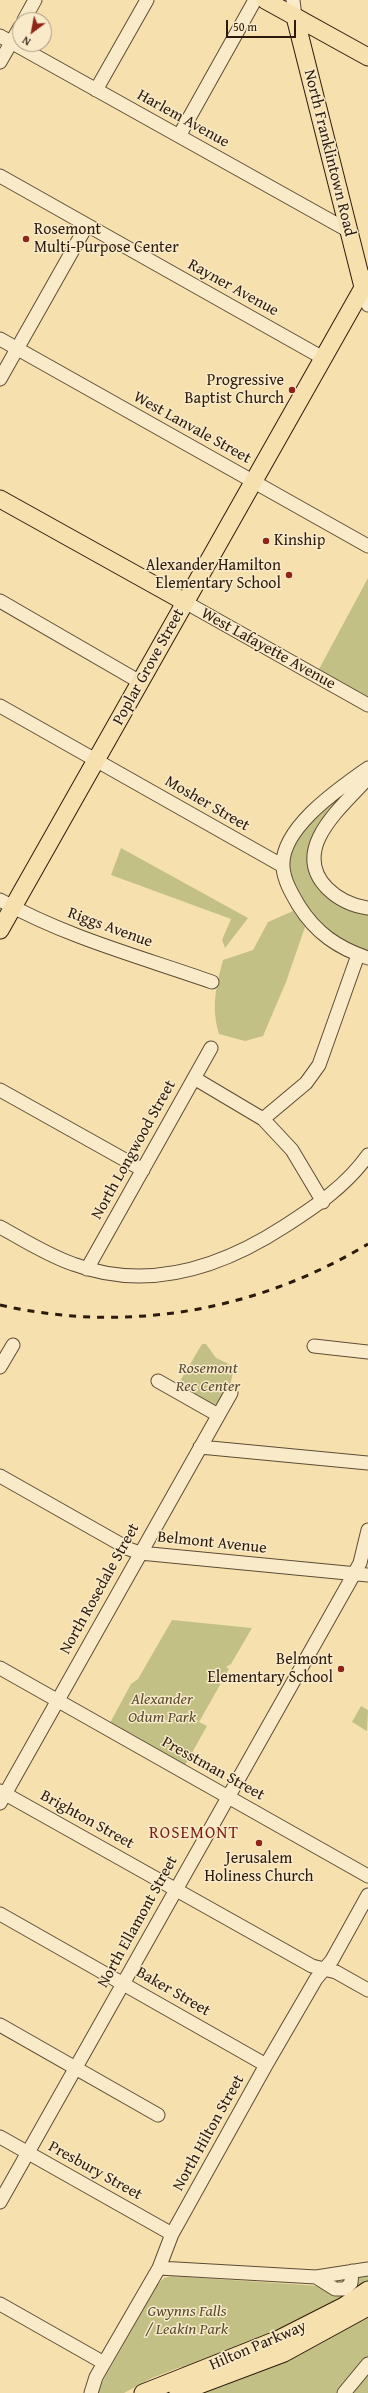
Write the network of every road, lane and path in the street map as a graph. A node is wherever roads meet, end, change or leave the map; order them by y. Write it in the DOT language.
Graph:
graph roads {
  1 [pos="35,0"];
  2 [pos="147,0"];
  3 [pos="255,0"];
  4 [pos="265,0"];
  5 [pos="294,8"];
  6 [pos="28,12"];
  7 [pos="6,40"];
  8 [pos="368,57"];
  9 [pos="0,62"];
  10 [pos="96,90"];
  11 [pos="178,136"];
  12 [pos="0,176"];
  13 [pos="87,225"];
  14 [pos="349,231"];
  15 [pos="366,283"];
  16 [pos="368,306"];
  17 [pos="0,339"];
  18 [pos="17,349"];
  19 [pos="323,358"];
  20 [pos="0,379"];
  21 [pos="253,482"];
  22 [pos="0,499"];
  23 [pos="368,546"];
  24 [pos="0,601"];
  25 [pos="185,602"];
  26 [pos="140,682"];
  27 [pos="368,705"];
  28 [pos="0,706"];
  29 [pos="96,760"];
  30 [pos="368,768"];
  31 [pos="368,778"];
  32 [pos="283,866"];
  33 [pos="7,903"];
  34 [pos="368,908"];
  35 [pos="0,930"];
  36 [pos="363,957"];
  37 [pos="212,982"];
  38 [pos="211,1048"];
  39 [pos="194,1078"];
  40 [pos="0,1090"];
  41 [pos="263,1119"];
  42 [pos="368,1155"];
  43 [pos="143,1170"];
  44 [pos="323,1202"];
  45 [pos="0,1227"];
  46 [pos="87,1269"];
  47 [pos="13,1345"];
  48 [pos="314,1346"];
  49 [pos="368,1352"];
  50 [pos="0,1367"];
  51 [pos="158,1381"];
  52 [pos="231,1393"];
  53 [pos="218,1415"];
  54 [pos="200,1447"];
  55 [pos="368,1462"];
  56 [pos="0,1476"];
  57 [pos="368,1530"];
  58 [pos="140,1553"];
  59 [pos="354,1574"];
  60 [pos="368,1575"];
  61 [pos="0,1668"];
  62 [pos="57,1700"];
  63 [pos="2,1796"];
  64 [pos="227,1796"];
  65 [pos="368,1876"];
  66 [pos="176,1890"];
  67 [pos="368,1895"];
  68 [pos="0,1914"];
  69 [pos="325,1969"];
  70 [pos="123,1983"];
  71 [pos="368,1990"];
  72 [pos="0,2025"];
  73 [pos="266,2065"];
  74 [pos="76,2068"];
  75 [pos="158,2114"];
  76 [pos="0,2138"];
  77 [pos="28,2153"];
  78 [pos="0,2202"];
  79 [pos="172,2234"];
  80 [pos="159,2268"];
  81 [pos="368,2269"];
  82 [pos="368,2290"];
  83 [pos="0,2304"];
  84 [pos="368,2307"];
  85 [pos="104,2363"];
  86 [pos="368,2364"];
  87 [pos="91,2393"];
  88 [pos="144,2393"];
  89 [pos="178,2393"];
  90 [pos="344,2393"];
  1 -- 6 [label="street"];
  2 -- 10 [label="street"];
  3 -- 11 [label="street"];
  4 -- 5 [label="main road"];
  5 -- 8 [label="main road"];
  5 -- 14 [label="main road, North Franklintown Road"];
  7 -- 9 [label="street"];
  7 -- 10 [label="street, Harlem Avenue"];
  10 -- 11 [label="street, Harlem Avenue"];
  11 -- 14 [label="street, Harlem Avenue"];
  12 -- 13 [label="street, Rayner Avenue"];
  13 -- 18 [label="street"];
  13 -- 19 [label="street, Rayner Avenue"];
  14 -- 15 [label="main road, North Franklintown Road"];
  15 -- 16 [label="street, North Franklintown Road"];
  15 -- 19 [label="main road, Poplar Grove Street"];
  17 -- 18 [label="street, West Lanvale Street"];
  18 -- 20 [label="street"];
  18 -- 21 [label="street, West Lanvale Street"];
  19 -- 21 [label="main road, Poplar Grove Street"];
  21 -- 23 [label="street, West Lanvale Street"];
  21 -- 25 [label="main road, Poplar Grove Street"];
  22 -- 25 [label="main road, West Lafayette Avenue"];
  24 -- 26 [label="street"];
  25 -- 26 [label="main road, Poplar Grove Street"];
  25 -- 27 [label="street, West Lafayette Avenue"];
  26 -- 29 [label="main road, Poplar Grove Street"];
  28 -- 29 [label="street, Mosher Street"];
  29 -- 32 [label="street, Mosher Street"];
  29 -- 33 [label="main road, Poplar Grove Street"];
  30 -- 32 [label="street"];
  31 -- 34 [label="street"];
  32 -- 36 [label="street"];
  33 -- 35 [label="main road, Poplar Grove Street"];
  33 -- 37 [label="street, Riggs Avenue"];
  36 -- 41 [label="street"];
  38 -- 39 [label="street, North Longwood Street"];
  39 -- 41 [label="street"];
  39 -- 43 [label="street, North Longwood Street"];
  40 -- 43 [label="street"];
  41 -- 44 [label="street"];
  42 -- 44 [label="street"];
  43 -- 46 [label="street, North Longwood Street"];
  44 -- 46 [label="street"];
  45 -- 46 [label="street"];
  47 -- 50 [label="street"];
  48 -- 49 [label="street"];
  51 -- 53 [label="street"];
  52 -- 53 [label="street, North Rosedale Street"];
  53 -- 54 [label="street, North Rosedale Street"];
  54 -- 55 [label="street"];
  54 -- 58 [label="street, North Rosedale Street"];
  56 -- 58 [label="street, Belmont Avenue"];
  57 -- 59 [label="street, North Ellamont Street"];
  58 -- 59 [label="street, Belmont Avenue"];
  58 -- 62 [label="street, North Rosedale Street"];
  59 -- 60 [label="street, Belmont Avenue"];
  59 -- 64 [label="street, North Ellamont Street"];
  61 -- 62 [label="street, Presstman Street"];
  62 -- 63 [label="street, North Rosedale Street"];
  62 -- 64 [label="street, Presstman Street"];
  63 -- 66 [label="street, Brighton Street"];
  64 -- 65 [label="street, Presstman Street"];
  64 -- 66 [label="street, North Ellamont Street"];
  66 -- 69 [label="street, Brighton Street"];
  66 -- 70 [label="street, North Ellamont Street"];
  67 -- 69 [label="street, North Hilton Street"];
  68 -- 70 [label="street, Baker Street"];
  69 -- 71 [label="street, Brighton Street"];
  69 -- 73 [label="street, North Hilton Street"];
  70 -- 73 [label="street, Baker Street"];
  70 -- 74 [label="street, North Ellamont Street"];
  72 -- 74 [label="street"];
  73 -- 79 [label="street, North Hilton Street"];
  74 -- 75 [label="street"];
  74 -- 77 [label="street, North Ellamont Street"];
  76 -- 77 [label="street, Presbury Street"];
  77 -- 78 [label="street, North Ellamont Street"];
  77 -- 79 [label="street, Presbury Street"];
  79 -- 80 [label="street, North Hilton Street"];
  80 -- 81 [label="street"];
  80 -- 85 [label="street, North Hilton Street"];
  82 -- 88 [label="main road, Hilton Parkway"];
  83 -- 85 [label="street"];
  84 -- 89 [label="main road, Hilton Parkway"];
  85 -- 87 [label="street, North Hilton Street"];
  86 -- 90 [label="street"];
}
